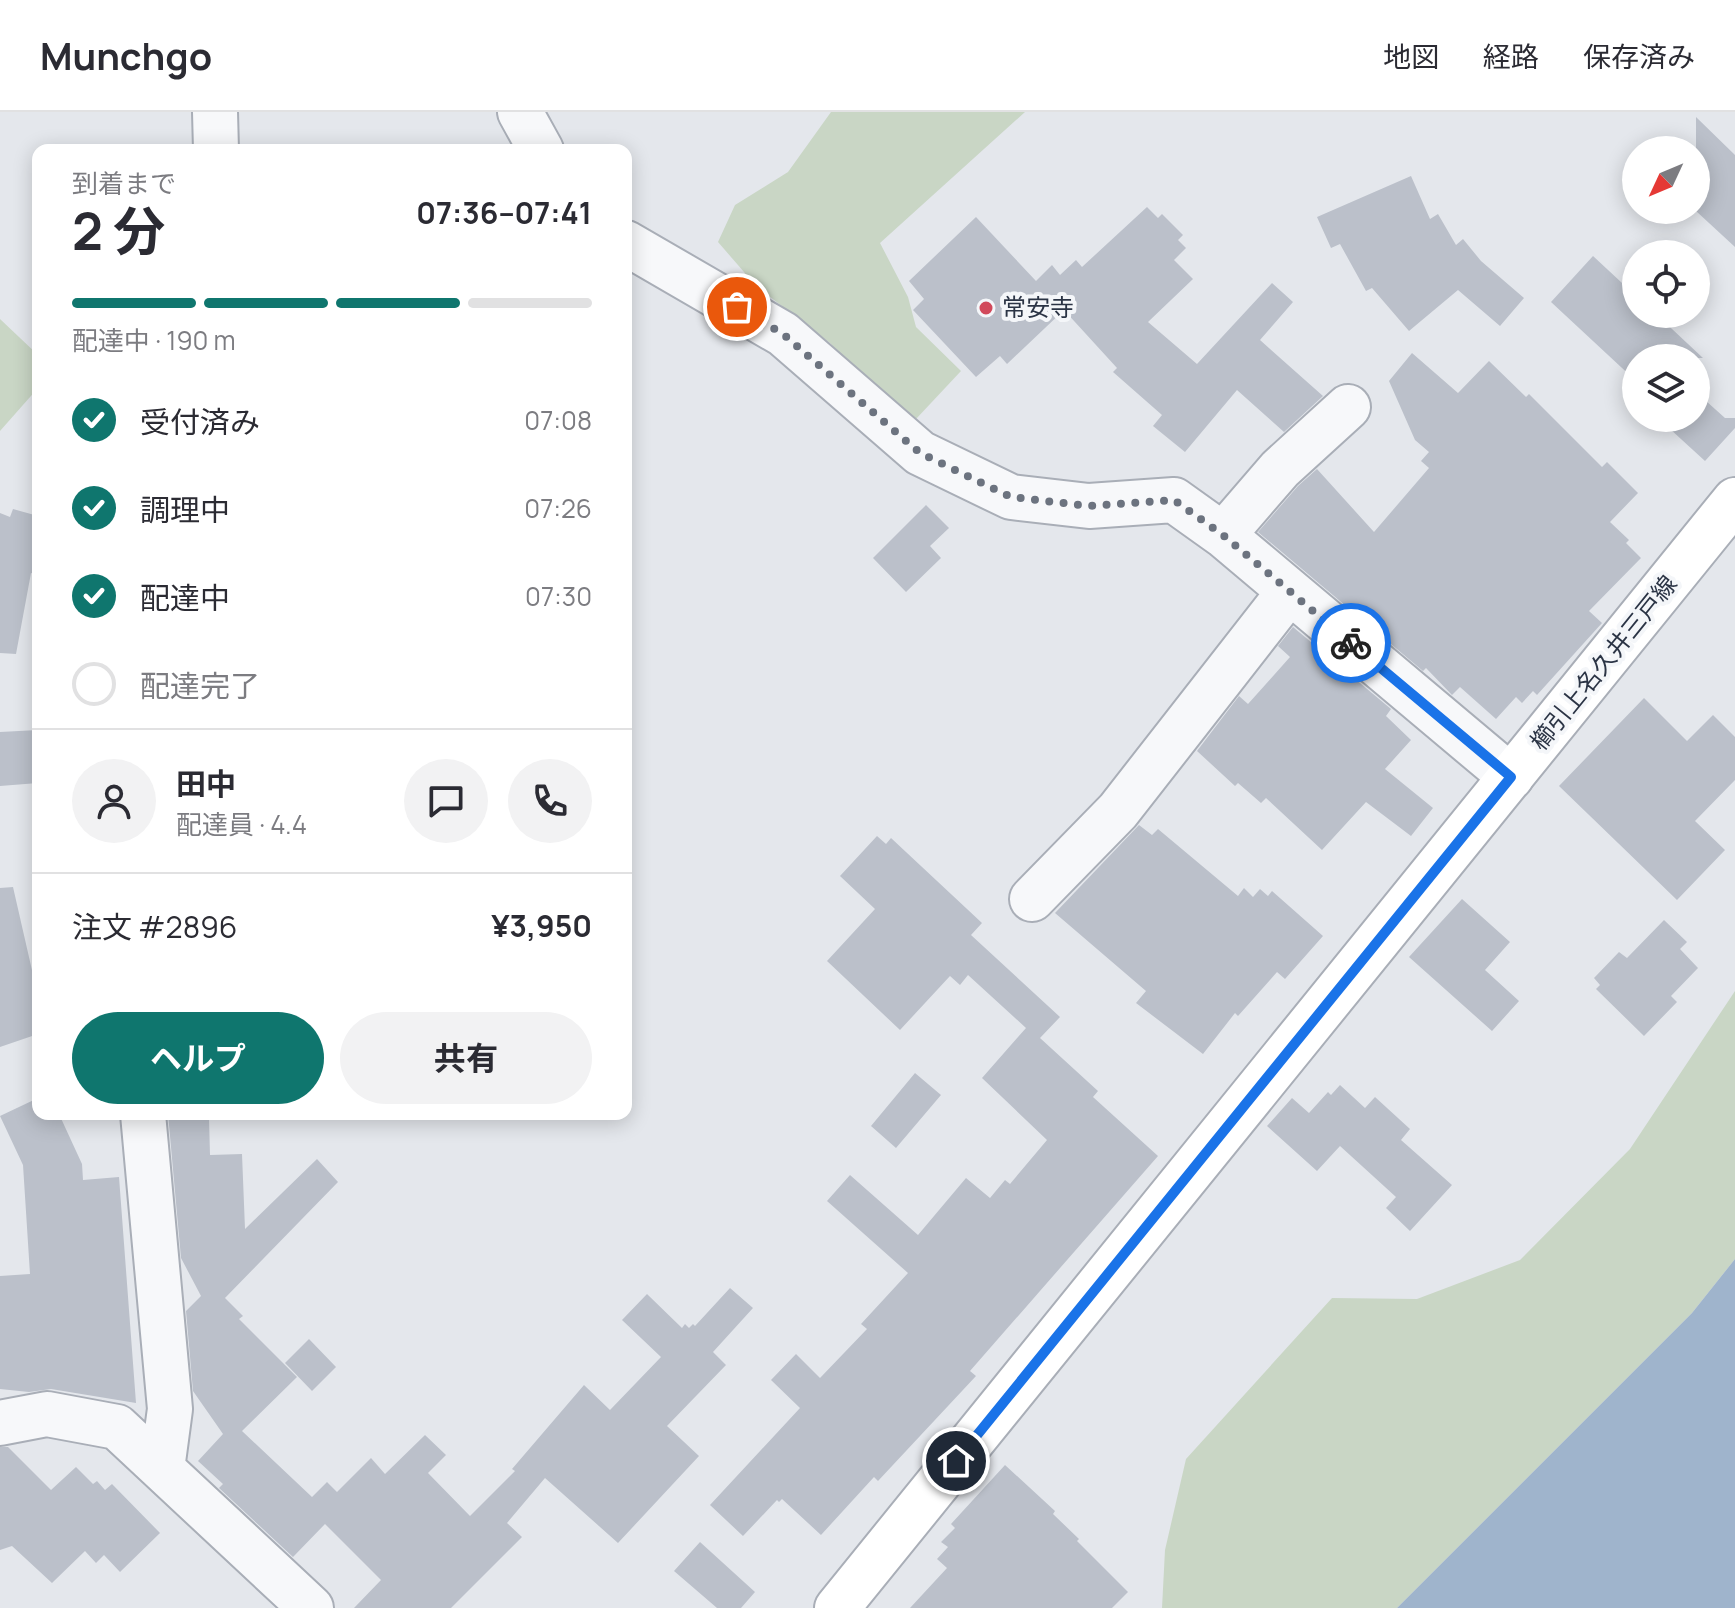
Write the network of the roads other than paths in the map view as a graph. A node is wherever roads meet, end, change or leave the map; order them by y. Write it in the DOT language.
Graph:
graph roads {
  1 [pos="215,112"];
  2 [pos="520,112"];
  3 [pos="216,144"];
  4 [pos="538,144"];
  5 [pos="632,246"];
  6 [pos="1348,407"];
  7 [pos="1735,500"];
  8 [pos="1223,535"];
  9 [pos="1289,592"];
  10 [pos="1511,777"];
  11 [pos="1032,899"];
  12 [pos="144,1120"];
  13 [pos="0,1423"];
  14 [pos="162,1469"];
  15 [pos="311,1608"];
  16 [pos="837,1608"];
  1 -- 3 [label="street"];
  2 -- 4 [label="street"];
  5 -- 8 [label="street"];
  6 -- 8 [label="street"];
  7 -- 10 [label="main road, 櫛引上名久井三戸線"];
  8 -- 9 [label="street"];
  9 -- 10 [label="street"];
  9 -- 11 [label="street"];
  10 -- 16 [label="main road, 櫛引上名久井三戸線"];
  12 -- 14 [label="street"];
  13 -- 14 [label="street"];
  14 -- 15 [label="street"];
}
